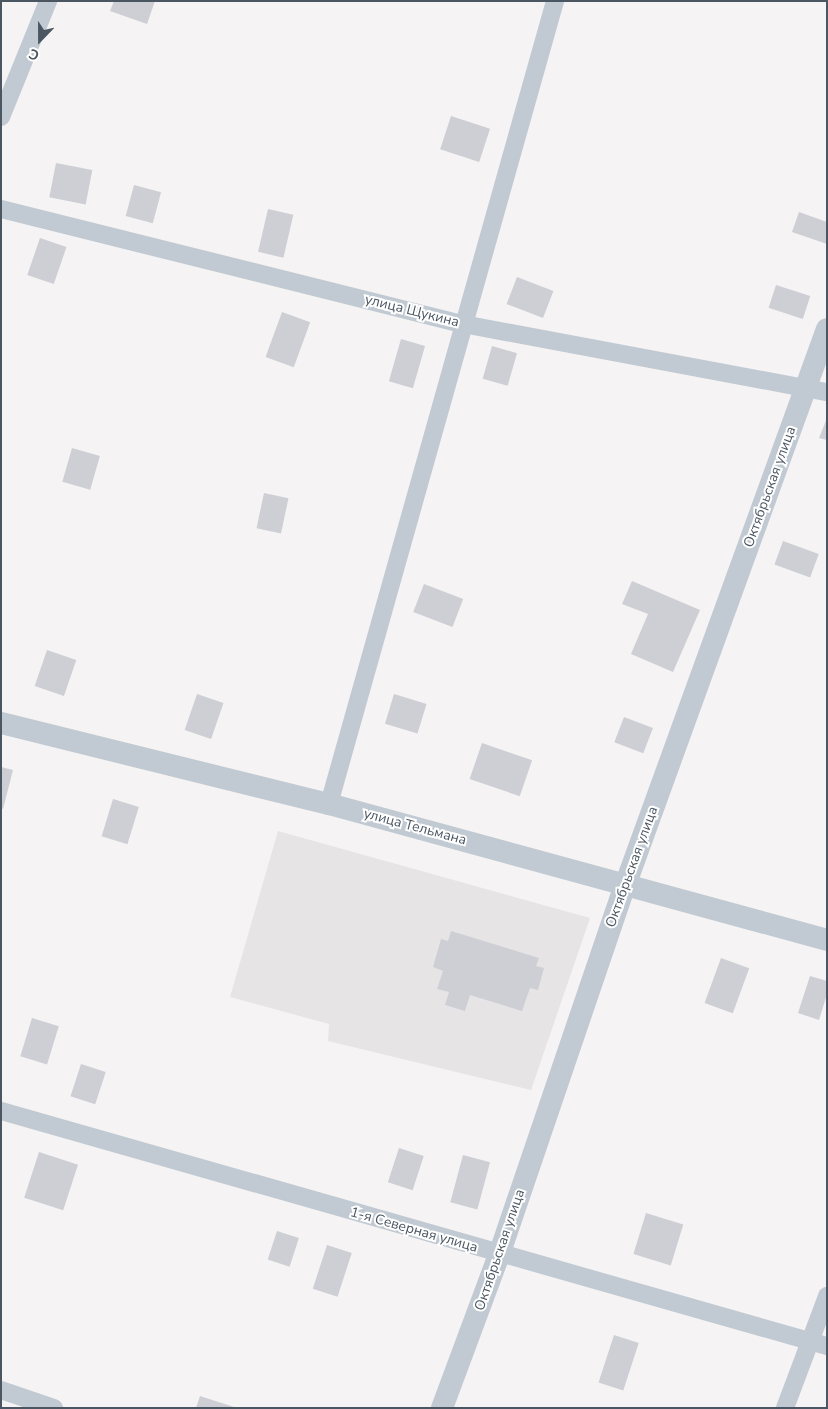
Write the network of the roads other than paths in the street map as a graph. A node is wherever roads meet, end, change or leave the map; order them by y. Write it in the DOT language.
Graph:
graph roads {
  1 [pos="48,1"];
  2 [pos="555,1"];
  3 [pos="1,117"];
  4 [pos="1,209"];
  5 [pos="463,324"];
  6 [pos="827,329"];
  7 [pos="817,389"];
  8 [pos="1,723"];
  9 [pos="330,804"];
  10 [pos="626,883"];
  11 [pos="827,940"];
  12 [pos="1,1111"];
  13 [pos="499,1255"];
  14 [pos="827,1296"];
  15 [pos="818,1344"];
  16 [pos="1,1390"];
  17 [pos="54,1408"];
  18 [pos="442,1408"];
  19 [pos="785,1408"];
  1 -- 3 [label="street"];
  2 -- 5 [label="street"];
  4 -- 5 [label="street, улица Щукина"];
  5 -- 7 [label="street, улица Щукина"];
  5 -- 9 [label="street"];
  6 -- 7 [label="street, Октябрьская улица"];
  7 -- 10 [label="street, Октябрьская улица"];
  8 -- 9 [label="street, улица Тельмана"];
  9 -- 10 [label="street, улица Тельмана"];
  10 -- 11 [label="street, улица Тельмана"];
  10 -- 13 [label="street, Октябрьская улица"];
  12 -- 13 [label="street, 1-я Северная улица"];
  13 -- 15 [label="street, 1-я Северная улица"];
  13 -- 18 [label="street, Октябрьская улица"];
  14 -- 15 [label="street"];
  15 -- 19 [label="street"];
  16 -- 17 [label="street"];
}
